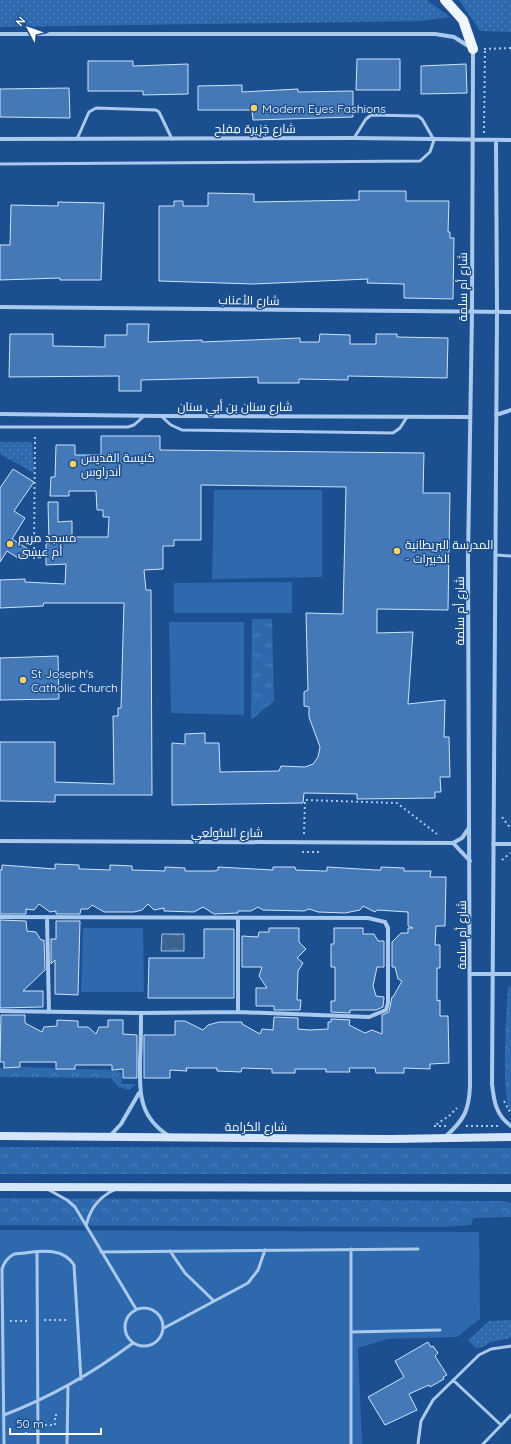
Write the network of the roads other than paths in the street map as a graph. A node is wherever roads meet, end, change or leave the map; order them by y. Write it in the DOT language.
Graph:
graph roads {
  1 [pos="445,0"];
  2 [pos="0,34"];
  3 [pos="474,49"];
  4 [pos="354,138"];
  5 [pos="0,139"];
  6 [pos="77,139"];
  7 [pos="172,139"];
  8 [pos="434,140"];
  9 [pos="473,140"];
  10 [pos="496,140"];
  11 [pos="511,140"];
  12 [pos="0,164"];
  13 [pos="0,308"];
  14 [pos="472,312"];
  15 [pos="497,312"];
  16 [pos="511,312"];
  17 [pos="511,410"];
  18 [pos="0,414"];
  19 [pos="145,415"];
  20 [pos="496,415"];
  21 [pos="161,416"];
  22 [pos="407,416"];
  23 [pos="470,417"];
  24 [pos="0,427"];
  25 [pos="496,555"];
  26 [pos="511,556"];
  27 [pos="470,826"];
  28 [pos="0,841"];
  29 [pos="453,843"];
  30 [pos="493,844"];
  31 [pos="511,844"];
  32 [pos="470,862"];
  33 [pos="0,917"];
  34 [pos="47,917"];
  35 [pos="238,918"];
  36 [pos="471,974"];
  37 [pos="493,974"];
  38 [pos="511,974"];
  39 [pos="0,1011"];
  40 [pos="49,1012"];
  41 [pos="238,1012"];
  42 [pos="142,1013"];
  43 [pos="140,1093"];
  44 [pos="510,1126"];
  45 [pos="0,1136"];
  46 [pos="511,1137"];
  47 [pos="108,1138"];
  48 [pos="171,1138"];
  49 [pos="443,1138"];
  50 [pos="0,1187"];
  51 [pos="37,1187"];
  52 [pos="123,1187"];
  53 [pos="511,1188"];
  54 [pos="86,1226"];
  55 [pos="351,1249"];
  56 [pos="418,1249"];
  57 [pos="265,1250"];
  58 [pos="170,1251"];
  59 [pos="101,1252"];
  60 [pos="37,1253"];
  61 [pos="214,1301"];
  62 [pos="136,1310"];
  63 [pos="164,1328"];
  64 [pos="440,1330"];
  65 [pos="351,1332"];
  66 [pos="133,1343"];
  67 [pos="511,1346"];
  68 [pos="81,1379"];
  69 [pos="453,1380"];
  70 [pos="68,1386"];
  71 [pos="38,1401"];
  72 [pos="4,1415"];
  73 [pos="511,1415"];
  74 [pos="501,1425"];
  75 [pos="4,1444"];
  76 [pos="38,1444"];
  77 [pos="67,1444"];
  78 [pos="351,1444"];
  79 [pos="418,1444"];
  80 [pos="483,1444"];
  1 -- 3 [label="main road"];
  2 -- 3 [label="street"];
  3 -- 9 [label="street, شارع أم سلمة"];
  4 -- 7 [label="street, شارع جَزِيرة مِفلِح"];
  4 -- 8 [label="street, شارع جَزِيرة مِفلِح"];
  4 -- 8 [label="lane"];
  5 -- 6 [label="street, شارع جَزِيرة مِفلِح"];
  6 -- 7 [label="street, شارع جَزِيرة مِفلِح"];
  6 -- 7 [label="lane"];
  8 -- 9 [label="street, شارع جَزِيرة مِفلِح"];
  8 -- 12 [label="lane"];
  9 -- 10 [label="street, شارع جَزِيرة مِفلِح"];
  9 -- 14 [label="street, شارع أم سلمة"];
  10 -- 11 [label="street, شارع جَزِيرة مِفلِح"];
  10 -- 15 [label="street"];
  13 -- 14 [label="street, شارع الأعناب"];
  14 -- 15 [label="street, شارع الأعناب"];
  14 -- 23 [label="street, شارع أم سلمة"];
  15 -- 16 [label="street, شارع الأعناب"];
  15 -- 20 [label="street"];
  17 -- 20 [label="street"];
  18 -- 19 [label="street, شارع سنان بن أبي سنان"];
  19 -- 21 [label="street, شارع سنان بن أبي سنان"];
  19 -- 24 [label="lane"];
  20 -- 25 [label="street"];
  21 -- 22 [label="street, شارع سنان بن أبي سنان"];
  21 -- 22 [label="lane"];
  22 -- 23 [label="street, شارع سنان بن أبي سنان"];
  23 -- 27 [label="street, شارع أم سلمة"];
  25 -- 26 [label="lane"];
  25 -- 30 [label="street"];
  27 -- 29 [label="street"];
  27 -- 32 [label="street, شارع أم سلمة"];
  28 -- 29 [label="street, شارع السُّولَعِي"];
  29 -- 32 [label="street"];
  30 -- 31 [label="street"];
  30 -- 37 [label="street"];
  32 -- 36 [label="street, شارع أم سلمة"];
  33 -- 34 [label="street"];
  34 -- 35 [label="street"];
  34 -- 40 [label="street"];
  35 -- 41 [label="street"];
  35 -- 41 [label="street"];
  36 -- 37 [label="street"];
  36 -- 49 [label="street, شارع أم سلمة"];
  37 -- 38 [label="street"];
  37 -- 44 [label="street"];
  39 -- 40 [label="street"];
  40 -- 42 [label="street"];
  41 -- 42 [label="street"];
  42 -- 43 [label="street"];
  43 -- 47 [label="street"];
  43 -- 48 [label="street"];
  45 -- 47 [label="main road, شارع الكرامة"];
  46 -- 49 [label="main road, شارع الكرامة"];
  47 -- 48 [label="main road, شارع الكرامة"];
  48 -- 49 [label="main road, شارع الكرامة"];
  50 -- 51 [label="main road"];
  51 -- 52 [label="main road"];
  51 -- 54 [label="lane"];
  52 -- 53 [label="main road"];
  52 -- 54 [label="lane"];
  54 -- 59 [label="lane"];
  55 -- 56 [label="lane"];
  55 -- 57 [label="lane"];
  55 -- 65 [label="lane"];
  57 -- 58 [label="lane"];
  57 -- 61 [label="lane"];
  58 -- 59 [label="lane"];
  58 -- 61 [label="lane"];
  59 -- 62 [label="lane"];
  60 -- 68 [label="lane"];
  60 -- 71 [label="lane"];
  60 -- 72 [label="lane"];
  61 -- 63 [label="lane"];
  62 -- 63 [label="lane"];
  62 -- 66 [label="lane"];
  63 -- 66 [label="lane"];
  64 -- 65 [label="lane"];
  65 -- 78 [label="lane"];
  66 -- 68 [label="lane"];
  67 -- 69 [label="lane"];
  68 -- 70 [label="lane"];
  69 -- 74 [label="lane"];
  69 -- 79 [label="lane"];
  70 -- 71 [label="lane"];
  70 -- 77 [label="lane"];
  71 -- 72 [label="lane"];
  71 -- 76 [label="lane"];
  72 -- 75 [label="lane"];
  73 -- 74 [label="lane"];
  74 -- 80 [label="lane"];
}
